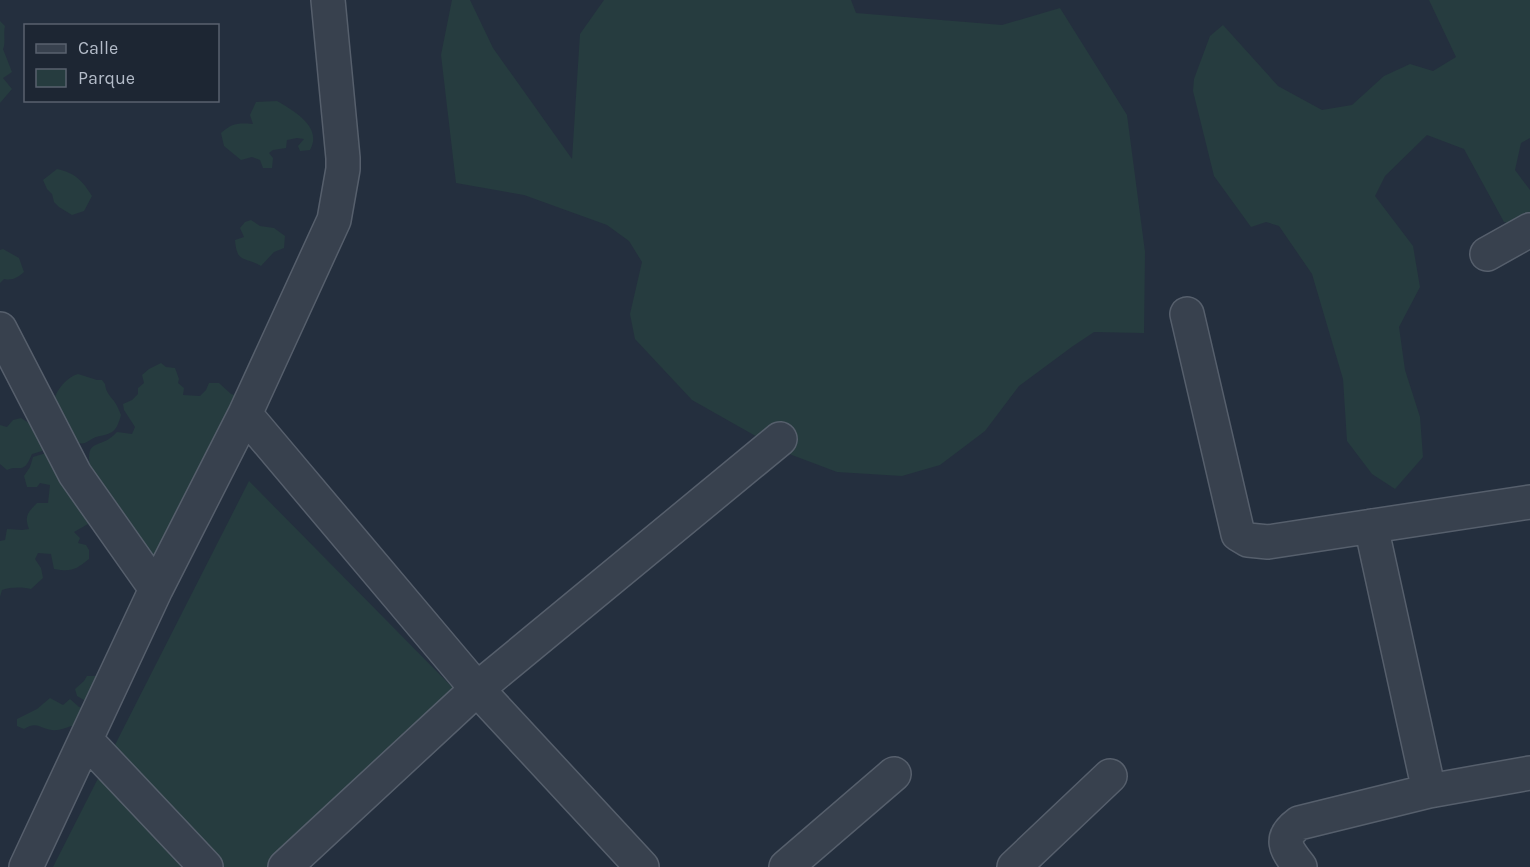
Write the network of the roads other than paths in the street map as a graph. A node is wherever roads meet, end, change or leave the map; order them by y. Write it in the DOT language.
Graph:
graph roads {
  1 [pos="328,0"];
  2 [pos="1530,230"];
  3 [pos="1487,254"];
  4 [pos="1187,314"];
  5 [pos="0,328"];
  6 [pos="245,414"];
  7 [pos="780,439"];
  8 [pos="1530,502"];
  9 [pos="1371,526"];
  10 [pos="156,589"];
  11 [pos="477,689"];
  12 [pos="86,740"];
  13 [pos="1530,773"];
  14 [pos="894,774"];
  15 [pos="1110,776"];
  16 [pos="1429,791"];
  17 [pos="26,867"];
  18 [pos="206,867"];
  19 [pos="285,867"];
  20 [pos="642,867"];
  21 [pos="786,867"];
  22 [pos="1014,867"];
  23 [pos="1300,867"];
  1 -- 6 [label="street"];
  2 -- 3 [label="street"];
  4 -- 9 [label="street"];
  5 -- 10 [label="street"];
  6 -- 10 [label="street"];
  6 -- 11 [label="street"];
  7 -- 11 [label="street"];
  8 -- 9 [label="street"];
  9 -- 16 [label="street"];
  10 -- 12 [label="street"];
  11 -- 19 [label="street"];
  11 -- 20 [label="street"];
  12 -- 17 [label="street"];
  12 -- 18 [label="street"];
  13 -- 16 [label="street"];
  14 -- 21 [label="street"];
  15 -- 22 [label="street"];
  16 -- 23 [label="street"];
}
